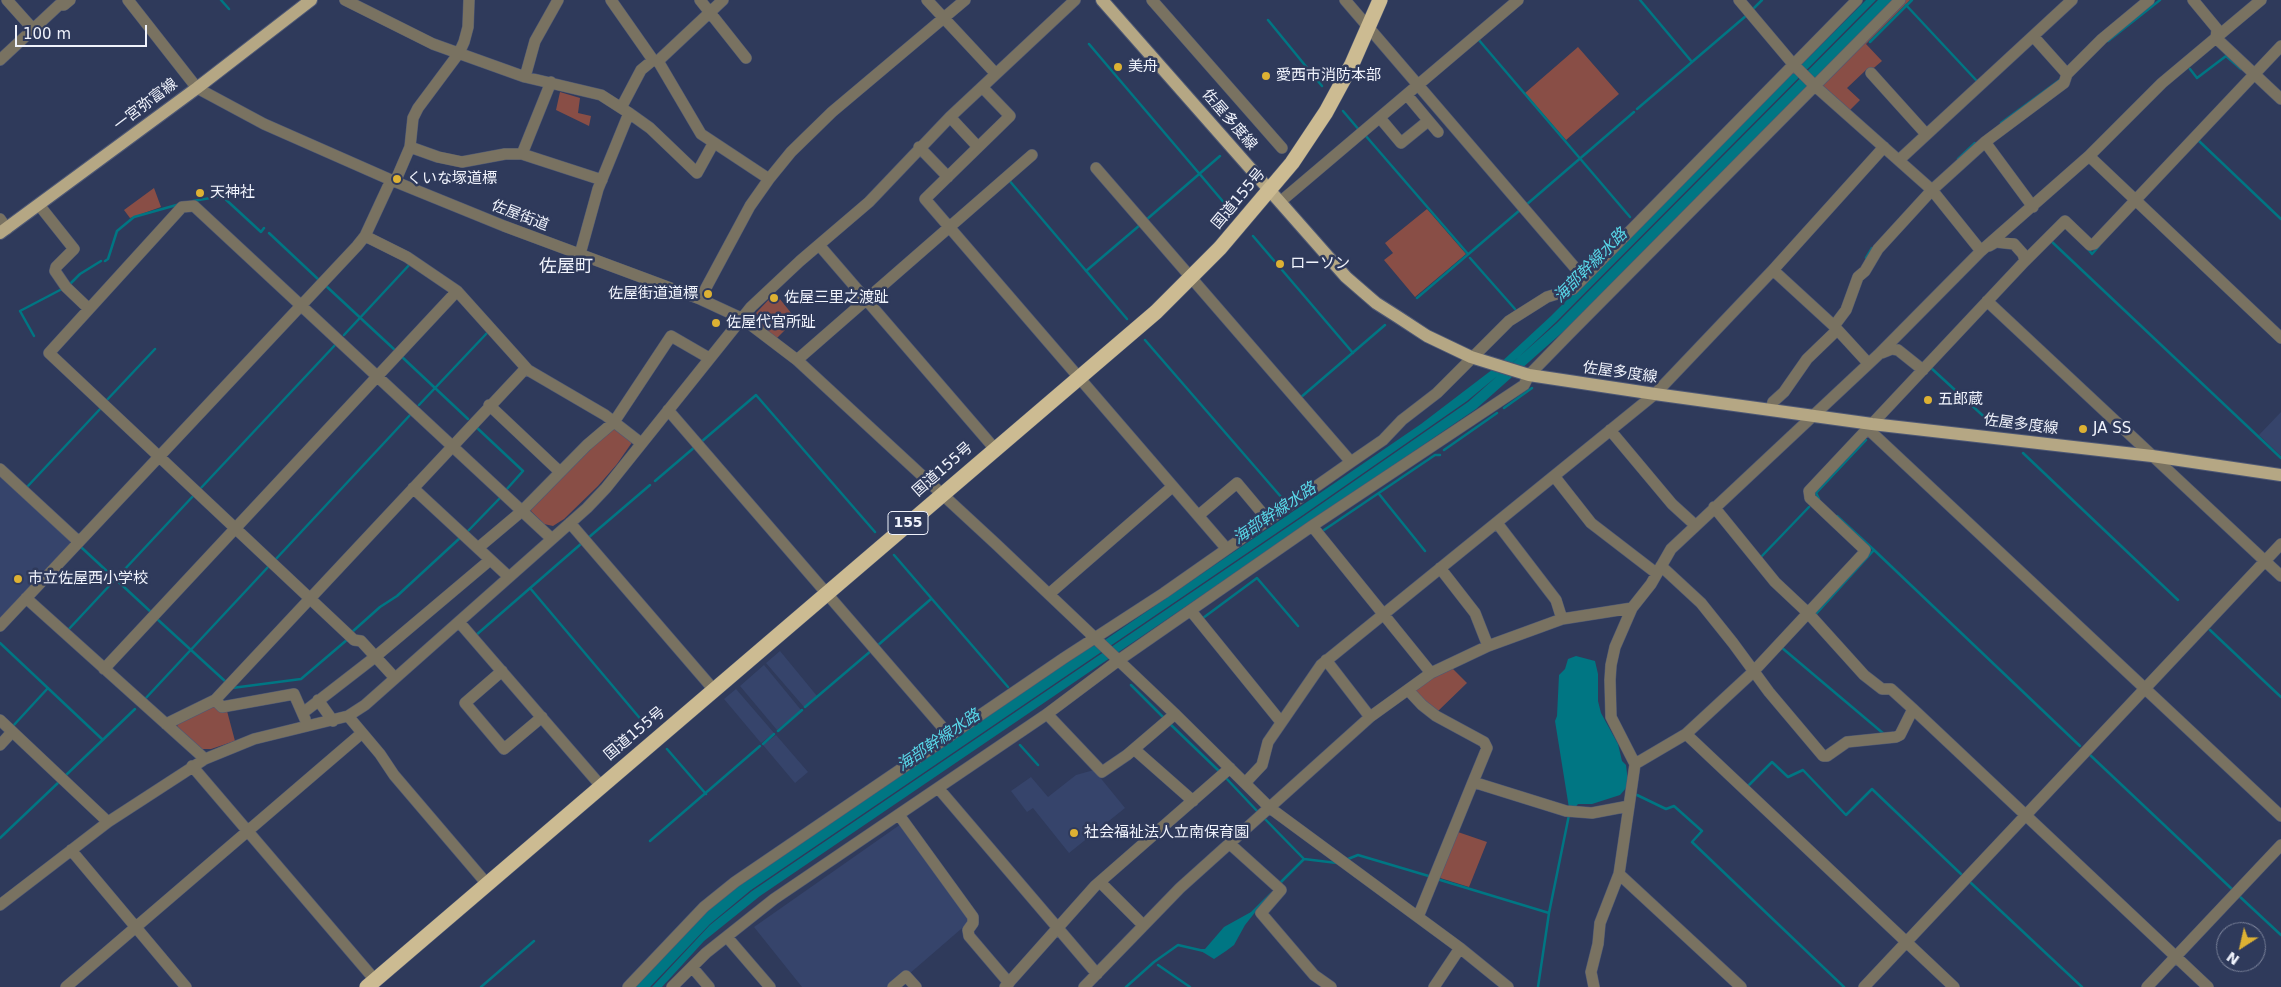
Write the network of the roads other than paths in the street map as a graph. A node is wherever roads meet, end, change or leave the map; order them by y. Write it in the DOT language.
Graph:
graph roads {
  1 [pos="8,0"];
  2 [pos="70,0"];
  3 [pos="128,0"];
  4 [pos="310,0"];
  5 [pos="345,0"];
  6 [pos="469,0"];
  7 [pos="558,0"];
  8 [pos="611,0"];
  9 [pos="700,0"];
  10 [pos="723,0"];
  11 [pos="927,0"];
  12 [pos="965,0"];
  13 [pos="1074,0"];
  14 [pos="1102,0"];
  15 [pos="1152,0"];
  16 [pos="1345,0"];
  17 [pos="1380,0"];
  18 [pos="1518,0"];
  19 [pos="1739,0"];
  20 [pos="1857,0"];
  21 [pos="1900,0"];
  22 [pos="2072,0"];
  23 [pos="2149,0"];
  24 [pos="2193,0"];
  25 [pos="2261,0"];
  26 [pos="710,11"];
  27 [pos="943,19"];
  28 [pos="1369,27"];
  29 [pos="32,28"];
  30 [pos="2033,36"];
  31 [pos="2216,38"];
  32 [pos="2281,46"];
  33 [pos="459,53"];
  34 [pos="746,58"];
  35 [pos="0,60"];
  36 [pos="656,61"];
  37 [pos="1795,66"];
  38 [pos="1871,73"];
  39 [pos="996,74"];
  40 [pos="2067,74"];
  41 [pos="2255,74"];
  42 [pos="525,77"];
  43 [pos="550,82"];
  44 [pos="1418,84"];
  45 [pos="1814,85"];
  46 [pos="982,87"];
  47 [pos="197,88"];
  48 [pos="1407,95"];
  49 [pos="2281,99"];
  50 [pos="625,110"];
  51 [pos="950,117"];
  52 [pos="1380,118"];
  53 [pos="1428,121"];
  54 [pos="1438,132"];
  55 [pos="1926,134"];
  56 [pos="1985,142"];
  57 [pos="713,144"];
  58 [pos="410,147"];
  59 [pos="978,147"];
  60 [pos="1884,147"];
  61 [pos="919,148"];
  62 [pos="1282,148"];
  63 [pos="522,154"];
  64 [pos="1032,155"];
  65 [pos="2089,156"];
  66 [pos="1899,160"];
  67 [pos="1096,168"];
  68 [pos="948,177"];
  69 [pos="768,179"];
  70 [pos="602,180"];
  71 [pos="393,181"];
  72 [pos="1270,190"];
  73 [pos="1932,190"];
  74 [pos="2136,201"];
  75 [pos="1280,202"];
  76 [pos="39,205"];
  77 [pos="2032,207"];
  78 [pos="2,227"];
  79 [pos="950,227"];
  80 [pos="365,236"];
  81 [pos="820,245"];
  82 [pos="1981,251"];
  83 [pos="580,254"];
  84 [pos="2025,261"];
  85 [pos="1773,270"];
  86 [pos="1583,277"];
  87 [pos="1190,278"];
  88 [pos="457,291"];
  89 [pos="700,299"];
  90 [pos="866,299"];
  91 [pos="1987,302"];
  92 [pos="302,304"];
  93 [pos="90,309"];
  94 [pos="741,318"];
  95 [pos="1835,328"];
  96 [pos="2281,338"];
  97 [pos="1878,355"];
  98 [pos="1471,357"];
  99 [pos="709,358"];
  100 [pos="797,360"];
  101 [pos="1868,363"];
  102 [pos="526,368"];
  103 [pos="1922,370"];
  104 [pos="377,375"];
  105 [pos="1529,375"];
  106 [pos="1079,377"];
  107 [pos="1655,394"];
  108 [pos="490,405"];
  109 [pos="1771,409"];
  110 [pos="668,410"];
  111 [pos="1815,415"];
  112 [pos="614,422"];
  113 [pos="1870,426"];
  114 [pos="1610,430"];
  115 [pos="642,443"];
  116 [pos="451,445"];
  117 [pos="994,449"];
  118 [pos="2152,456"];
  119 [pos="159,457"];
  120 [pos="1351,462"];
  121 [pos="0,469"];
  122 [pos="560,472"];
  123 [pos="2281,475"];
  124 [pos="1554,476"];
  125 [pos="1172,486"];
  126 [pos="413,488"];
  127 [pos="942,494"];
  128 [pos="1714,507"];
  129 [pos="522,511"];
  130 [pos="1199,515"];
  131 [pos="1268,520"];
  132 [pos="570,523"];
  133 [pos="1497,523"];
  134 [pos="1695,525"];
  135 [pos="1312,526"];
  136 [pos="235,528"];
  137 [pos="552,539"];
  138 [pos="79,542"];
  139 [pos="2281,544"];
  140 [pos="478,548"];
  141 [pos="1226,548"];
  142 [pos="490,560"];
  143 [pos="2265,561"];
  144 [pos="1440,568"];
  145 [pos="1658,570"];
  146 [pos="2281,576"];
  147 [pos="509,577"];
  148 [pos="828,593"];
  149 [pos="1049,594"];
  150 [pos="26,598"];
  151 [pos="310,598"];
  152 [pos="1632,608"];
  153 [pos="1191,610"];
  154 [pos="1808,613"];
  155 [pos="1382,614"];
  156 [pos="1562,618"];
  157 [pos="459,622"];
  158 [pos="0,626"];
  159 [pos="1097,639"];
  160 [pos="1488,646"];
  161 [pos="375,656"];
  162 [pos="1119,660"];
  163 [pos="1326,660"];
  164 [pos="104,669"];
  165 [pos="502,671"];
  166 [pos="1753,672"];
  167 [pos="1431,673"];
  168 [pos="395,678"];
  169 [pos="2146,688"];
  170 [pos="714,690"];
  171 [pos="1408,690"];
  172 [pos="215,700"];
  173 [pos="318,700"];
  174 [pos="1913,709"];
  175 [pos="304,712"];
  176 [pos="1047,714"];
  177 [pos="348,716"];
  178 [pos="542,717"];
  179 [pos="1370,717"];
  180 [pos="1171,718"];
  181 [pos="0,720"];
  182 [pos="333,721"];
  183 [pos="1281,722"];
  184 [pos="166,724"];
  185 [pos="307,728"];
  186 [pos="12,732"];
  187 [pos="362,733"];
  188 [pos="1686,734"];
  189 [pos="950,736"];
  190 [pos="0,745"];
  191 [pos="1134,749"];
  192 [pos="205,759"];
  193 [pos="1635,764"];
  194 [pos="192,766"];
  195 [pos="1226,772"];
  196 [pos="1473,782"];
  197 [pos="1245,783"];
  198 [pos="601,786"];
  199 [pos="939,788"];
  200 [pos="1193,801"];
  201 [pos="1629,806"];
  202 [pos="1264,813"];
  203 [pos="2026,814"];
  204 [pos="899,815"];
  205 [pos="2281,816"];
  206 [pos="108,822"];
  207 [pos="248,831"];
  208 [pos="1230,844"];
  209 [pos="2281,845"];
  210 [pos="71,850"];
  211 [pos="1619,874"];
  212 [pos="1100,882"];
  213 [pos="487,884"];
  214 [pos="0,905"];
  215 [pos="1418,917"];
  216 [pos="1143,925"];
  217 [pos="135,928"];
  218 [pos="1057,928"];
  219 [pos="728,937"];
  220 [pos="1907,942"];
  221 [pos="1460,948"];
  222 [pos="2176,956"];
  223 [pos="692,967"];
  224 [pos="1097,974"];
  225 [pos="372,984"];
  226 [pos="1007,985"];
  227 [pos="66,987"];
  228 [pos="186,987"];
  229 [pos="628,987"];
  230 [pos="672,987"];
  231 [pos="709,987"];
  232 [pos="770,987"];
  233 [pos="893,987"];
  234 [pos="916,987"];
  235 [pos="1084,987"];
  236 [pos="1331,987"];
  237 [pos="1434,987"];
  238 [pos="1508,987"];
  239 [pos="1594,987"];
  240 [pos="1741,987"];
  241 [pos="1864,987"];
  242 [pos="1954,987"];
  243 [pos="2147,987"];
  244 [pos="2208,987"];
  1 -- 29 [label="street"];
  2 -- 29 [label="street"];
  3 -- 47 [label="street"];
  4 -- 47 [label="main road, 一宮弥富線"];
  5 -- 33 [label="street"];
  6 -- 33 [label="street"];
  7 -- 42 [label="street"];
  8 -- 36 [label="street"];
  9 -- 26 [label="street"];
  10 -- 26 [label="street"];
  11 -- 27 [label="street"];
  12 -- 27 [label="street"];
  13 -- 39 [label="street"];
  14 -- 72 [label="main road, 佐屋多度線"];
  15 -- 62 [label="street"];
  16 -- 28 [label="street"];
  17 -- 28 [label="highway, 国道155号 / 155"];
  18 -- 44 [label="street"];
  19 -- 37 [label="street"];
  20 -- 37 [label="street"];
  21 -- 45 [label="street"];
  22 -- 30 [label="street"];
  23 -- 40 [label="street"];
  24 -- 31 [label="street"];
  25 -- 31 [label="street"];
  26 -- 34 [label="street"];
  26 -- 36 [label="street"];
  27 -- 39 [label="street"];
  27 -- 69 [label="street"];
  28 -- 44 [label="street"];
  28 -- 72 [label="highway, 国道155号 / 155"];
  29 -- 35 [label="street"];
  30 -- 40 [label="street"];
  30 -- 55 [label="street"];
  31 -- 41 [label="street"];
  31 -- 65 [label="street"];
  32 -- 41 [label="street"];
  33 -- 42 [label="street"];
  33 -- 58 [label="street"];
  36 -- 50 [label="street"];
  36 -- 57 [label="street"];
  37 -- 45 [label="street"];
  37 -- 86 [label="street"];
  38 -- 55 [label="street"];
  39 -- 46 [label="street"];
  40 -- 56 [label="street"];
  41 -- 49 [label="street"];
  41 -- 74 [label="street"];
  42 -- 43 [label="street"];
  43 -- 50 [label="street"];
  43 -- 63 [label="street"];
  44 -- 48 [label="street"];
  44 -- 86 [label="street"];
  45 -- 60 [label="street"];
  45 -- 105 [label="street"];
  46 -- 51 [label="street"];
  46 -- 59 [label="street"];
  47 -- 71 [label="street, 佐屋街道"];
  47 -- 76 [label="main road, 一宮弥富線"];
  48 -- 52 [label="street"];
  48 -- 53 [label="street"];
  50 -- 57 [label="street"];
  50 -- 70 [label="street"];
  51 -- 59 [label="street"];
  51 -- 61 [label="street"];
  52 -- 53 [label="street"];
  52 -- 75 [label="street"];
  53 -- 54 [label="street"];
  55 -- 66 [label="street"];
  56 -- 73 [label="street"];
  56 -- 77 [label="street"];
  57 -- 69 [label="street"];
  58 -- 63 [label="street"];
  58 -- 71 [label="street"];
  59 -- 68 [label="street"];
  60 -- 66 [label="street"];
  60 -- 85 [label="street"];
  61 -- 68 [label="street"];
  61 -- 81 [label="street"];
  63 -- 70 [label="street"];
  64 -- 79 [label="street"];
  65 -- 74 [label="street"];
  65 -- 77 [label="street"];
  66 -- 73 [label="street"];
  67 -- 87 [label="street"];
  68 -- 79 [label="street"];
  69 -- 89 [label="street"];
  70 -- 83 [label="street"];
  71 -- 80 [label="street"];
  71 -- 83 [label="street, 佐屋街道"];
  72 -- 75 [label="main road, 佐屋多度線"];
  72 -- 87 [label="highway, 国道155号 / 155"];
  73 -- 82 [label="street"];
  73 -- 95 [label="street"];
  74 -- 84 [label="street"];
  74 -- 96 [label="street"];
  75 -- 98 [label="main road, 佐屋多度線"];
  76 -- 78 [label="main road, 一宮弥富線"];
  76 -- 93 [label="street"];
  77 -- 82 [label="street"];
  79 -- 90 [label="street"];
  79 -- 106 [label="street"];
  80 -- 88 [label="street"];
  80 -- 92 [label="street"];
  81 -- 90 [label="street"];
  81 -- 94 [label="street"];
  82 -- 84 [label="street"];
  82 -- 97 [label="street"];
  83 -- 89 [label="street, 佐屋街道"];
  84 -- 91 [label="street"];
  85 -- 95 [label="street"];
  85 -- 107 [label="street"];
  86 -- 98 [label="street"];
  87 -- 106 [label="highway, 国道155号 / 155"];
  87 -- 120 [label="street"];
  88 -- 102 [label="street"];
  88 -- 104 [label="street"];
  89 -- 94 [label="street, 佐屋街道"];
  90 -- 100 [label="street"];
  90 -- 117 [label="street"];
  91 -- 103 [label="street"];
  91 -- 118 [label="street"];
  92 -- 93 [label="street"];
  92 -- 104 [label="street"];
  92 -- 119 [label="street"];
  93 -- 119 [label="street"];
  94 -- 99 [label="street"];
  94 -- 100 [label="street, 佐屋街道"];
  95 -- 101 [label="street"];
  95 -- 109 [label="street"];
  97 -- 101 [label="street"];
  97 -- 103 [label="street"];
  98 -- 105 [label="main road, 佐屋多度線"];
  98 -- 120 [label="street"];
  99 -- 110 [label="street"];
  99 -- 112 [label="street"];
  100 -- 127 [label="street, 佐屋街道"];
  101 -- 111 [label="street"];
  102 -- 108 [label="street"];
  102 -- 112 [label="street"];
  103 -- 113 [label="street"];
  104 -- 116 [label="street"];
  104 -- 136 [label="street"];
  105 -- 107 [label="main road, 佐屋多度線"];
  105 -- 135 [label="street"];
  106 -- 117 [label="highway, 国道155号 / 155"];
  106 -- 125 [label="street"];
  107 -- 109 [label="main road, 佐屋多度線"];
  107 -- 114 [label="street"];
  108 -- 116 [label="street"];
  108 -- 122 [label="street"];
  109 -- 111 [label="main road, 佐屋多度線"];
  110 -- 115 [label="street"];
  110 -- 148 [label="street"];
  111 -- 113 [label="main road, 佐屋多度線"];
  111 -- 128 [label="street"];
  112 -- 115 [label="street"];
  112 -- 122 [label="street"];
  113 -- 118 [label="main road, 佐屋多度線"];
  113 -- 154 [label="street"];
  113 -- 169 [label="street"];
  114 -- 124 [label="street"];
  114 -- 134 [label="street"];
  115 -- 132 [label="street"];
  116 -- 126 [label="street"];
  116 -- 129 [label="street"];
  117 -- 127 [label="highway, 国道155号 / 155"];
  118 -- 123 [label="main road, 佐屋多度線"];
  118 -- 143 [label="street"];
  119 -- 136 [label="street"];
  119 -- 138 [label="street"];
  120 -- 131 [label="street"];
  121 -- 138 [label="street"];
  122 -- 129 [label="street"];
  124 -- 133 [label="street"];
  124 -- 145 [label="street"];
  125 -- 130 [label="street"];
  125 -- 149 [label="street"];
  126 -- 140 [label="street"];
  126 -- 151 [label="street"];
  127 -- 148 [label="highway, 国道155号 / 155"];
  127 -- 149 [label="street, 佐屋街道"];
  128 -- 134 [label="street"];
  128 -- 154 [label="street"];
  129 -- 137 [label="street"];
  129 -- 140 [label="street"];
  130 -- 131 [label="street"];
  130 -- 141 [label="street"];
  131 -- 141 [label="street"];
  132 -- 137 [label="street"];
  132 -- 170 [label="street"];
  133 -- 144 [label="street"];
  133 -- 156 [label="street"];
  134 -- 145 [label="street"];
  135 -- 153 [label="street"];
  135 -- 155 [label="street"];
  136 -- 151 [label="street"];
  136 -- 164 [label="street"];
  137 -- 147 [label="street"];
  138 -- 150 [label="street"];
  139 -- 143 [label="street"];
  140 -- 142 [label="street"];
  141 -- 159 [label="street"];
  142 -- 147 [label="street"];
  142 -- 161 [label="street"];
  143 -- 146 [label="street"];
  143 -- 169 [label="street"];
  144 -- 155 [label="street"];
  144 -- 160 [label="street"];
  145 -- 152 [label="street"];
  145 -- 166 [label="street"];
  147 -- 157 [label="street"];
  148 -- 170 [label="highway, 国道155号 / 155"];
  148 -- 189 [label="street"];
  149 -- 159 [label="street, 佐屋街道"];
  150 -- 158 [label="street"];
  150 -- 164 [label="street"];
  151 -- 161 [label="street"];
  151 -- 172 [label="street"];
  152 -- 156 [label="street"];
  152 -- 193 [label="street"];
  153 -- 162 [label="street"];
  153 -- 183 [label="street"];
  154 -- 166 [label="street"];
  154 -- 174 [label="street"];
  155 -- 163 [label="street"];
  155 -- 167 [label="street"];
  156 -- 160 [label="street"];
  157 -- 165 [label="street"];
  157 -- 168 [label="street"];
  159 -- 162 [label="street, 佐屋街道"];
  159 -- 189 [label="street"];
  160 -- 167 [label="street"];
  161 -- 168 [label="street"];
  161 -- 173 [label="street"];
  162 -- 176 [label="street"];
  162 -- 180 [label="street, 佐屋街道"];
  163 -- 179 [label="street"];
  163 -- 183 [label="street"];
  164 -- 184 [label="street"];
  165 -- 178 [label="street"];
  165 -- 178 [label="street"];
  166 -- 174 [label="street"];
  166 -- 188 [label="street"];
  167 -- 171 [label="street"];
  168 -- 177 [label="street"];
  169 -- 203 [label="street"];
  169 -- 205 [label="street"];
  170 -- 198 [label="highway, 国道155号 / 155"];
  171 -- 179 [label="street"];
  171 -- 196 [label="street"];
  172 -- 175 [label="street"];
  172 -- 184 [label="street"];
  173 -- 175 [label="street"];
  173 -- 182 [label="street"];
  174 -- 203 [label="street"];
  175 -- 185 [label="street"];
  176 -- 191 [label="street"];
  176 -- 199 [label="street"];
  177 -- 182 [label="street"];
  177 -- 187 [label="street"];
  178 -- 198 [label="street"];
  179 -- 202 [label="street"];
  180 -- 191 [label="street"];
  180 -- 195 [label="street, 佐屋街道"];
  181 -- 186 [label="street"];
  182 -- 185 [label="street"];
  183 -- 197 [label="street"];
  184 -- 192 [label="street"];
  185 -- 192 [label="street"];
  186 -- 190 [label="street"];
  186 -- 206 [label="street"];
  187 -- 207 [label="street"];
  187 -- 213 [label="street"];
  188 -- 193 [label="street"];
  188 -- 220 [label="street"];
  189 -- 229 [label="street"];
  191 -- 200 [label="street"];
  192 -- 194 [label="street"];
  193 -- 201 [label="street"];
  194 -- 206 [label="street"];
  194 -- 207 [label="street"];
  195 -- 197 [label="street, 佐屋街道"];
  195 -- 200 [label="street"];
  196 -- 201 [label="street"];
  196 -- 215 [label="street"];
  197 -- 202 [label="street, 佐屋街道"];
  198 -- 213 [label="highway, 国道155号 / 155"];
  199 -- 204 [label="street"];
  199 -- 218 [label="street"];
  200 -- 212 [label="street"];
  201 -- 211 [label="street"];
  202 -- 208 [label="street"];
  202 -- 215 [label="street, 佐屋街道"];
  203 -- 220 [label="street"];
  203 -- 222 [label="street"];
  204 -- 219 [label="street"];
  204 -- 226 [label="street"];
  206 -- 210 [label="street"];
  207 -- 217 [label="street"];
  207 -- 225 [label="street"];
  208 -- 216 [label="street"];
  208 -- 236 [label="street"];
  209 -- 222 [label="street"];
  210 -- 214 [label="street"];
  210 -- 217 [label="street"];
  211 -- 239 [label="street"];
  211 -- 240 [label="street"];
  212 -- 216 [label="street"];
  212 -- 218 [label="street"];
  213 -- 225 [label="highway, 国道155号 / 155"];
  215 -- 221 [label="street, 佐屋街道"];
  216 -- 224 [label="street"];
  217 -- 227 [label="street"];
  217 -- 228 [label="street"];
  218 -- 224 [label="street"];
  218 -- 226 [label="street"];
  219 -- 223 [label="street"];
  219 -- 232 [label="street"];
  220 -- 241 [label="street"];
  220 -- 242 [label="street"];
  221 -- 237 [label="street"];
  221 -- 238 [label="street, 佐屋街道"];
  222 -- 243 [label="street"];
  222 -- 244 [label="street"];
  223 -- 230 [label="street"];
  223 -- 231 [label="street"];
  224 -- 235 [label="street"];
  233 -- 234 [label="street"];
}
